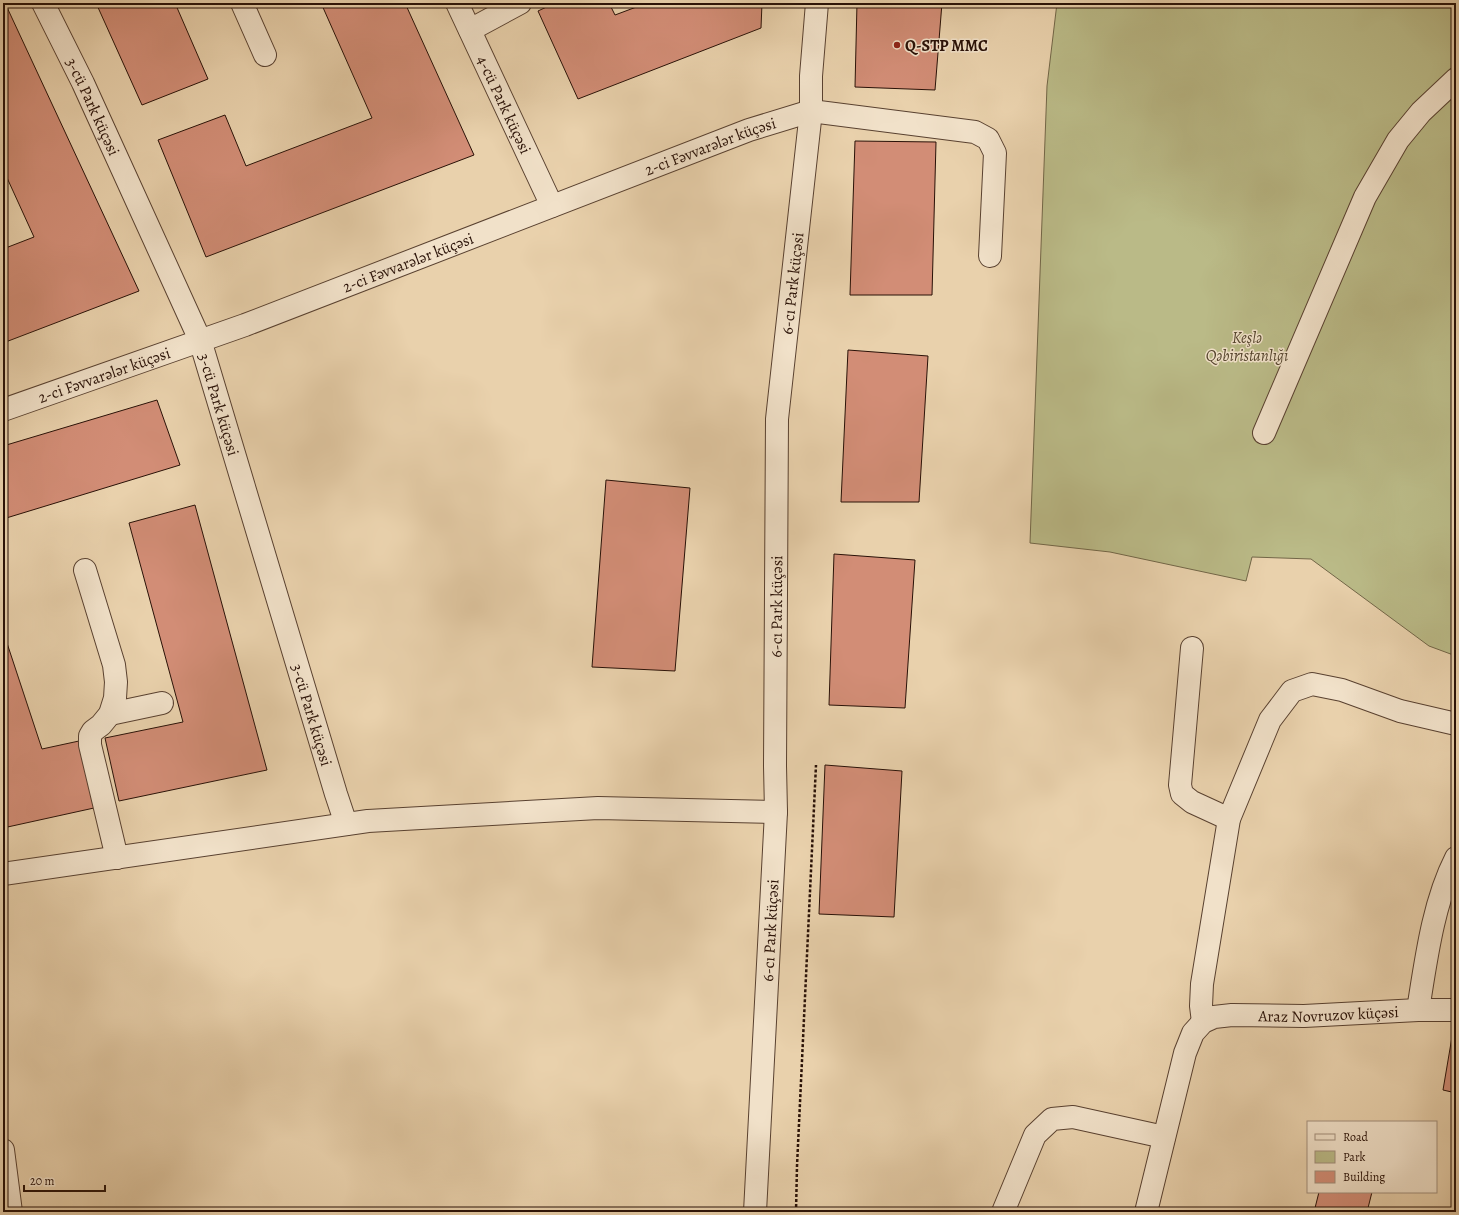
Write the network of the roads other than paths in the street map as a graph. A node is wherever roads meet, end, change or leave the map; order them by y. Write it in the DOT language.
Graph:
graph roads {
  1 [pos="43,3"];
  2 [pos="242,3"];
  3 [pos="458,3"];
  4 [pos="520,3"];
  5 [pos="817,3"];
  6 [pos="470,30"];
  7 [pos="265,55"];
  8 [pos="1456,79"];
  9 [pos="811,111"];
  10 [pos="552,206"];
  11 [pos="990,256"];
  12 [pos="200,340"];
  13 [pos="3,410"];
  14 [pos="1264,433"];
  15 [pos="84,570"];
  16 [pos="1192,648"];
  17 [pos="162,703"];
  18 [pos="110,714"];
  19 [pos="1456,724"];
  20 [pos="776,812"];
  21 [pos="1229,818"];
  22 [pos="346,824"];
  23 [pos="117,858"];
  24 [pos="1456,858"];
  25 [pos="3,874"];
  26 [pos="1418,1010"];
  27 [pos="1456,1010"];
  28 [pos="1203,1022"];
  29 [pos="1164,1137"];
  30 [pos="3,1150"];
  31 [pos="12,1212"];
  32 [pos="755,1212"];
  33 [pos="1003,1212"];
  34 [pos="1146,1212"];
  1 -- 12 [label="street, 3-cü Park küçəsi"];
  2 -- 7 [label="street"];
  3 -- 6 [label="street, 4-cü Park küçəsi"];
  4 -- 6 [label="street"];
  5 -- 9 [label="street, 6-cı Park küçəsi"];
  6 -- 10 [label="street, 4-cü Park küçəsi"];
  8 -- 14 [label="street"];
  9 -- 10 [label="street, 2-ci Fəvvarələr küçəsi"];
  9 -- 11 [label="street"];
  9 -- 20 [label="street, 6-cı Park küçəsi"];
  10 -- 12 [label="street, 2-ci Fəvvarələr küçəsi"];
  12 -- 13 [label="street, 2-ci Fəvvarələr küçəsi"];
  12 -- 22 [label="street, 3-cü Park küçəsi"];
  15 -- 18 [label="street"];
  16 -- 21 [label="street"];
  17 -- 18 [label="street"];
  18 -- 23 [label="street"];
  19 -- 21 [label="street"];
  20 -- 22 [label="street"];
  20 -- 32 [label="street, 6-cı Park küçəsi"];
  21 -- 28 [label="street"];
  22 -- 23 [label="street"];
  23 -- 25 [label="street"];
  24 -- 26 [label="street"];
  26 -- 27 [label="street, Araz Novruzov küçəsi"];
  26 -- 28 [label="street, Araz Novruzov küçəsi"];
  28 -- 29 [label="street"];
  29 -- 33 [label="street"];
  29 -- 34 [label="street"];
  30 -- 31 [label="street"];
}
